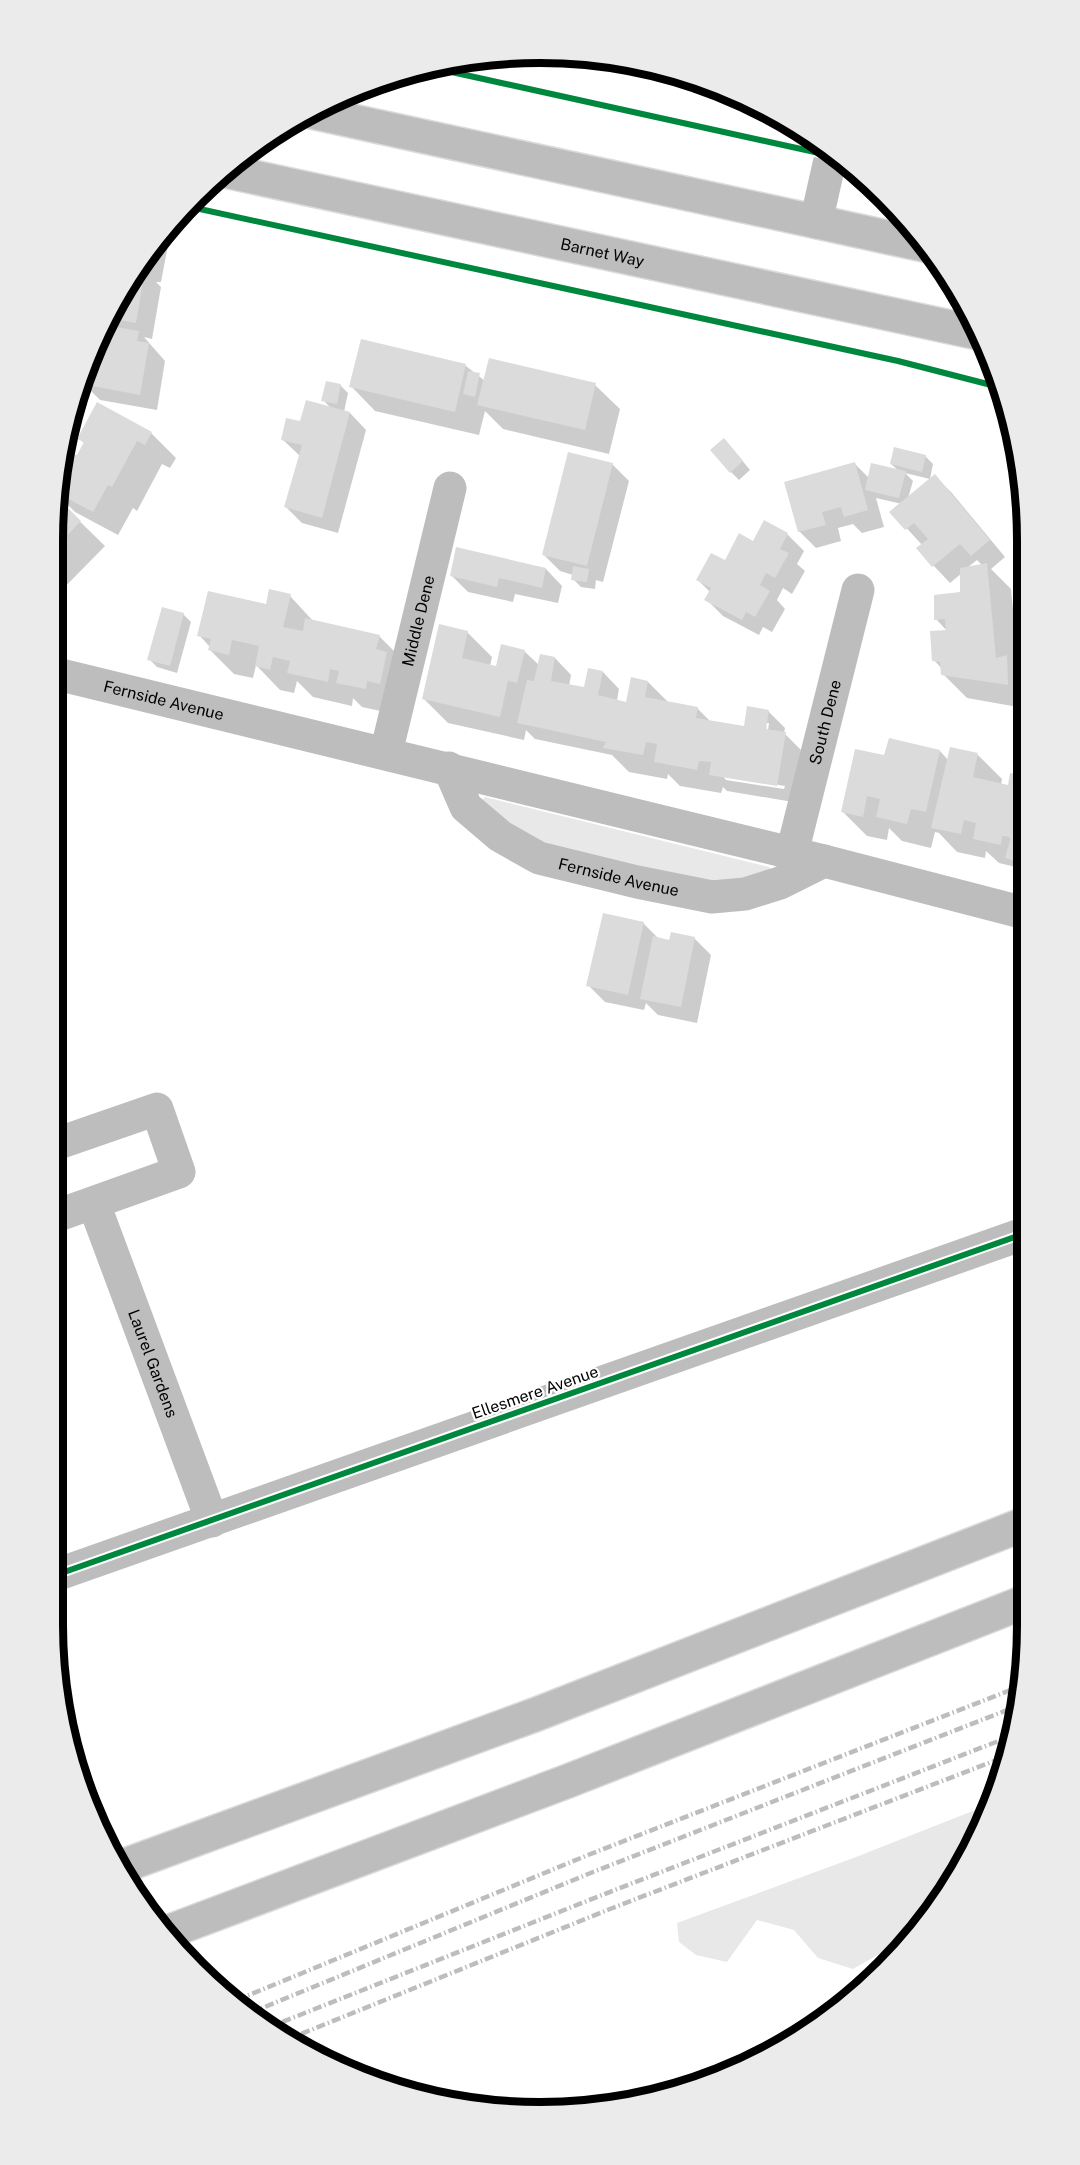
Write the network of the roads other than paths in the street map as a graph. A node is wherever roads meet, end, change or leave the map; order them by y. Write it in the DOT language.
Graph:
graph roads {
  1 [pos="324,115"];
  2 [pos="830,162"];
  3 [pos="235,173"];
  4 [pos="816,222"];
  5 [pos="912,243"];
  6 [pos="969,331"];
  7 [pos="450,488"];
  8 [pos="858,590"];
  9 [pos="63,676"];
  10 [pos="386,753"];
  11 [pos="449,768"];
  12 [pos="792,853"];
  13 [pos="824,861"];
  14 [pos="1017,911"];
  15 [pos="63,1142"];
  16 [pos="94,1204"];
  17 [pos="63,1214"];
  18 [pos="1017,1236"];
  19 [pos="212,1521"];
  20 [pos="1017,1527"];
  21 [pos="63,1572"];
  22 [pos="1017,1605"];
  23 [pos="127,1864"];
  24 [pos="173,1930"];
  1 -- 4 [label="main road"];
  2 -- 4 [label="main road"];
  3 -- 6 [label="main road, Barnet Way"];
  4 -- 5 [label="main road"];
  7 -- 10 [label="main road, Middle Dene"];
  8 -- 12 [label="main road, South Dene"];
  9 -- 10 [label="main road, Fernside Avenue"];
  10 -- 11 [label="main road, Fernside Avenue"];
  11 -- 12 [label="main road, Fernside Avenue"];
  11 -- 13 [label="main road, Fernside Avenue"];
  12 -- 13 [label="main road, Fernside Avenue"];
  13 -- 14 [label="main road, Fernside Avenue"];
  15 -- 16 [label="main road"];
  16 -- 17 [label="main road"];
  16 -- 19 [label="main road, Laurel Gardens"];
  18 -- 19 [label="main road, Ellesmere Avenue"];
  19 -- 21 [label="main road, Ellesmere Avenue"];
  20 -- 23 [label="main road"];
  22 -- 24 [label="main road"];
}
